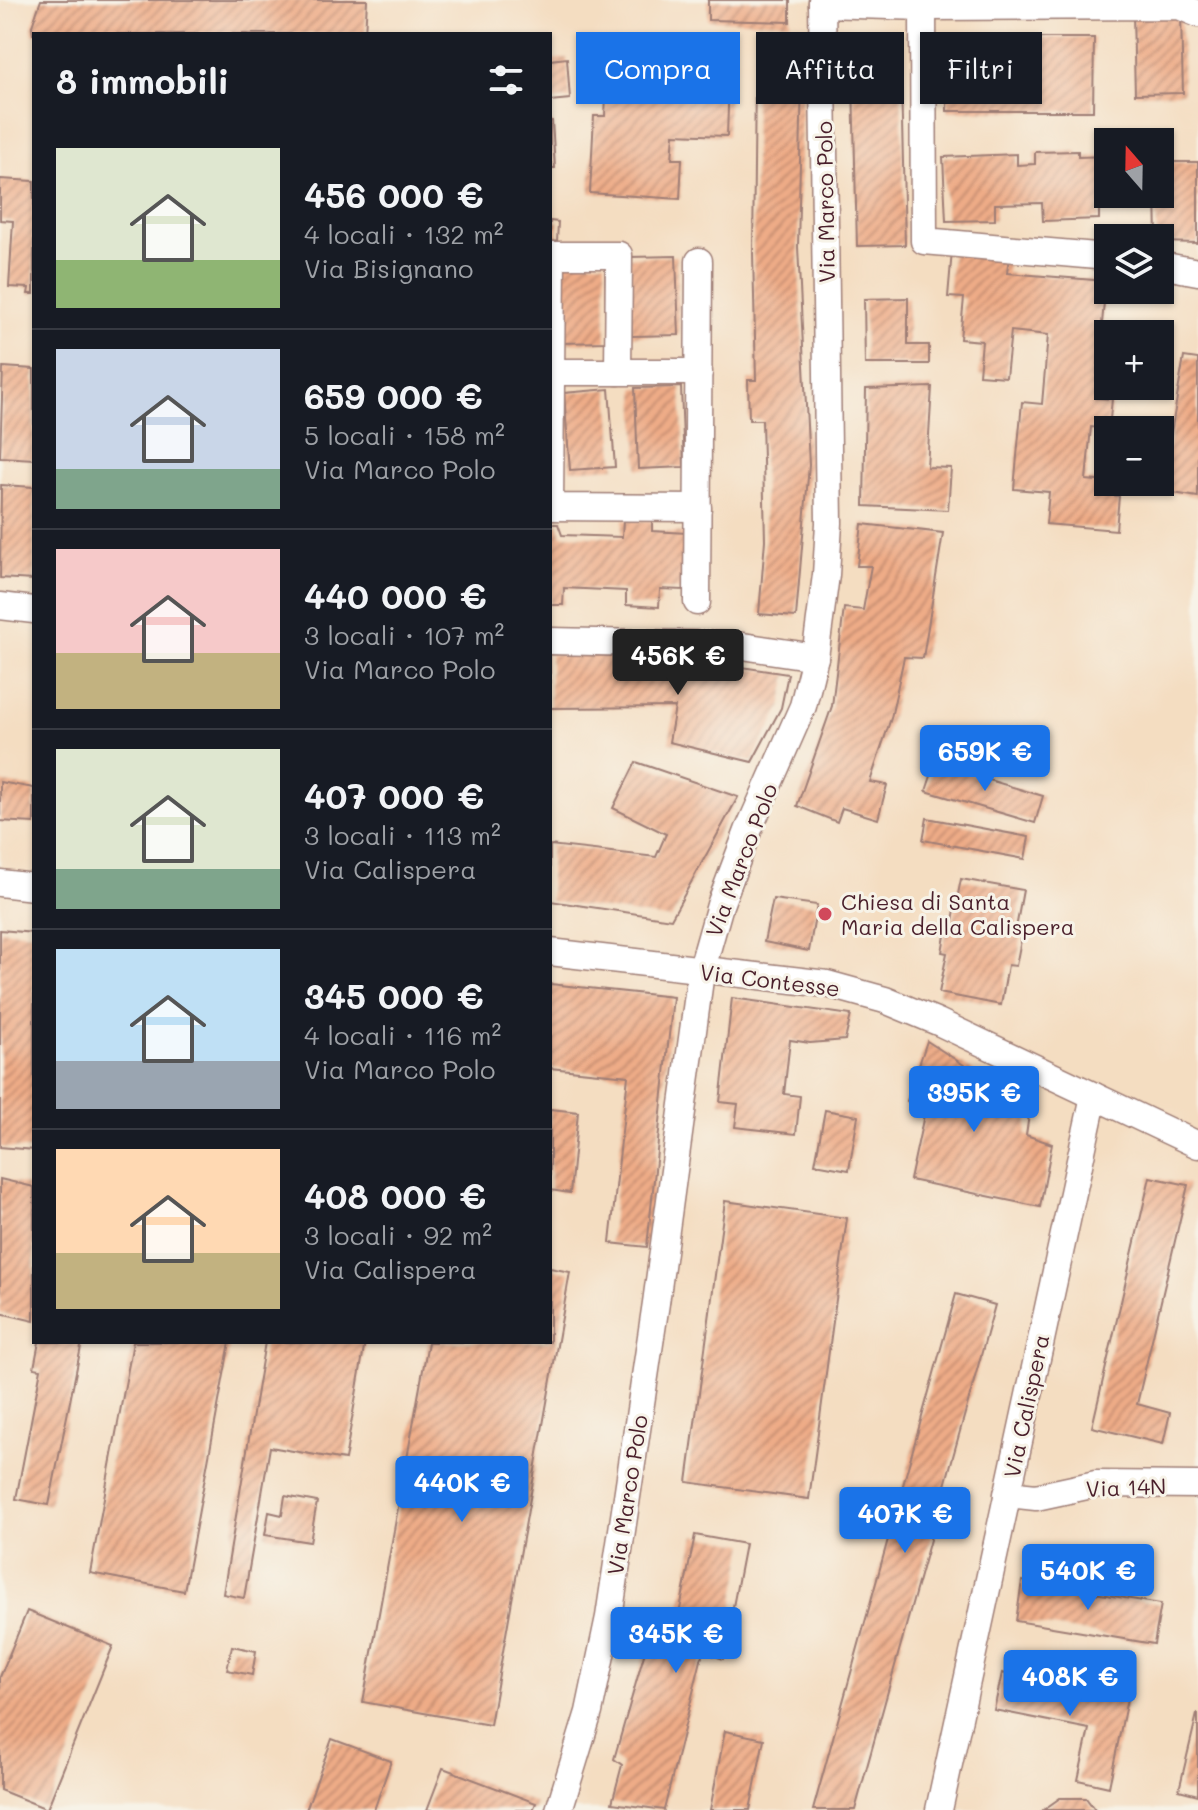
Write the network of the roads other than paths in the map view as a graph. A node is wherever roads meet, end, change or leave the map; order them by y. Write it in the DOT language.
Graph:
graph roads {
  1 [pos="822,2"];
  2 [pos="923,7"];
  3 [pos="1198,14"];
  4 [pos="552,255"];
  5 [pos="1094,256"];
  6 [pos="699,261"];
  7 [pos="1174,268"];
  8 [pos="1198,272"];
  9 [pos="552,372"];
  10 [pos="618,372"];
  11 [pos="699,372"];
  12 [pos="552,507"];
  13 [pos="698,508"];
  14 [pos="697,602"];
  15 [pos="0,606"];
  16 [pos="32,610"];
  17 [pos="552,641"];
  18 [pos="815,657"];
  19 [pos="0,883"];
  20 [pos="32,887"];
  21 [pos="552,952"];
  22 [pos="701,972"];
  23 [pos="1094,1096"];
  24 [pos="1198,1145"];
  25 [pos="1198,1485"];
  26 [pos="1007,1494"];
  27 [pos="559,1810"];
  28 [pos="939,1810"];
  1 -- 2 [label="street"];
  1 -- 18 [label="street, Via Marco Polo"];
  2 -- 3 [label="street"];
  2 -- 5 [label="street"];
  4 -- 10 [label="street"];
  6 -- 11 [label="street"];
  7 -- 8 [label="street"];
  9 -- 10 [label="street"];
  10 -- 11 [label="street"];
  11 -- 13 [label="street"];
  12 -- 13 [label="street"];
  13 -- 14 [label="street"];
  15 -- 16 [label="street"];
  17 -- 18 [label="street"];
  18 -- 22 [label="street, Via Marco Polo"];
  19 -- 20 [label="street"];
  21 -- 22 [label="street, Via Contesse"];
  22 -- 23 [label="street, Via Contesse"];
  22 -- 27 [label="street, Via Marco Polo"];
  23 -- 24 [label="street, Via Contesse"];
  23 -- 26 [label="street, Via Calispera"];
  25 -- 26 [label="street, Via 14N"];
  26 -- 28 [label="street, Via Calispera"];
}
